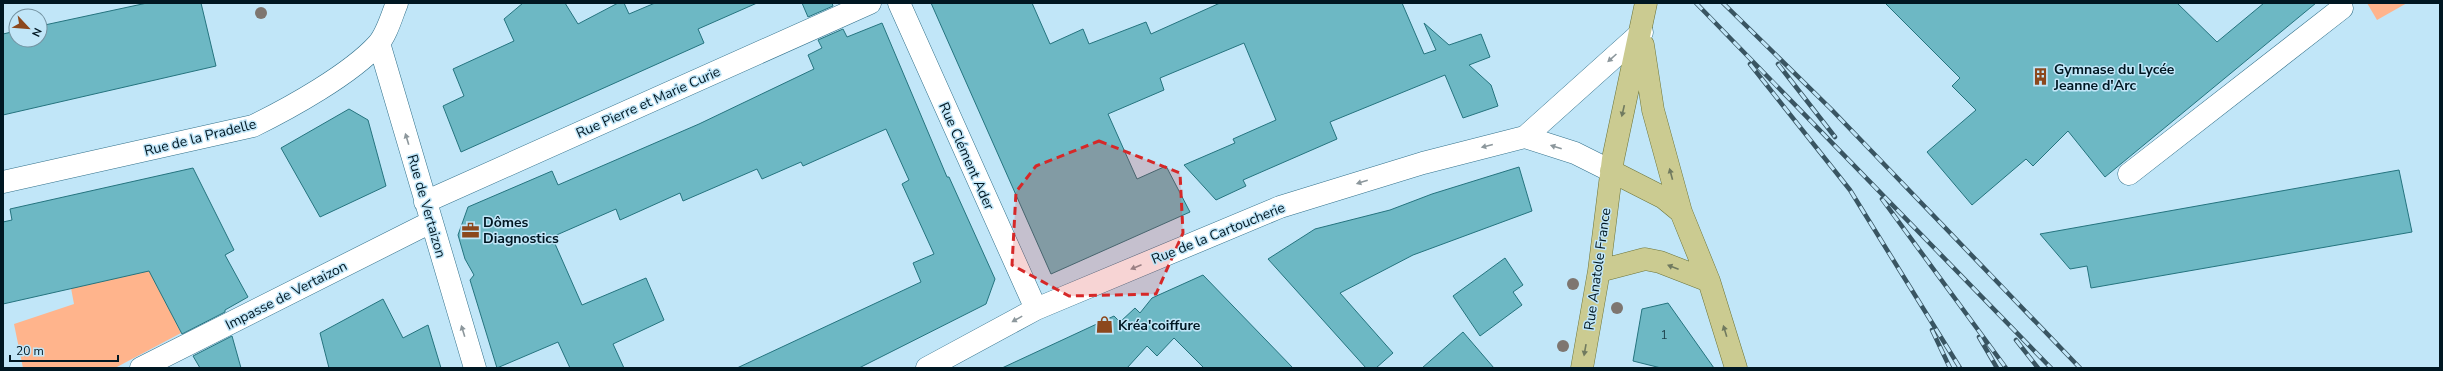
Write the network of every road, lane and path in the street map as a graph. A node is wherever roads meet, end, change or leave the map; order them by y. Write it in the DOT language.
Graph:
graph roads {
  1 [pos="397,3"];
  2 [pos="870,3"];
  3 [pos="899,3"];
  4 [pos="1646,3"];
  5 [pos="2342,8"];
  6 [pos="1642,32"];
  7 [pos="379,44"];
  8 [pos="1525,137"];
  9 [pos="1611,170"];
  10 [pos="2129,174"];
  11 [pos="3,182"];
  12 [pos="428,212"];
  13 [pos="1681,212"];
  14 [pos="1599,271"];
  15 [pos="1710,281"];
  16 [pos="1036,309"];
  17 [pos="141,368"];
  18 [pos="475,368"];
  19 [pos="927,368"];
  20 [pos="1582,368"];
  21 [pos="1736,368"];
  1 -- 7 [label="street, Rue de la Pradelle"];
  2 -- 12 [label="street, Rue Pierre et Marie Curie"];
  3 -- 16 [label="street, Rue Clément Ader"];
  4 -- 6 [label="main road"];
  5 -- 10 [label="street"];
  6 -- 8 [label="street, Rue de la Cartoucherie, one-way"];
  6 -- 9 [label="main road, Rue Anatole France, one-way"];
  13 -- 6 [label="main road, one-way"];
  7 -- 11 [label="street, Rue de la Pradelle"];
  12 -- 7 [label="street, Rue de Vertaizon, one-way"];
  9 -- 8 [label="street, one-way"];
  8 -- 16 [label="street, Rue de la Cartoucherie, one-way"];
  9 -- 13 [label="main road"];
  9 -- 14 [label="main road, Rue Anatole France"];
  12 -- 17 [label="street, Impasse de Vertaizon"];
  18 -- 12 [label="street, Rue de Vertaizon, one-way"];
  13 -- 15 [label="main road"];
  15 -- 14 [label="main road, one-way"];
  14 -- 20 [label="main road, Rue Anatole France, one-way"];
  21 -- 15 [label="main road, one-way"];
  16 -- 19 [label="street, Rue de la Cartoucherie, one-way"];
}
